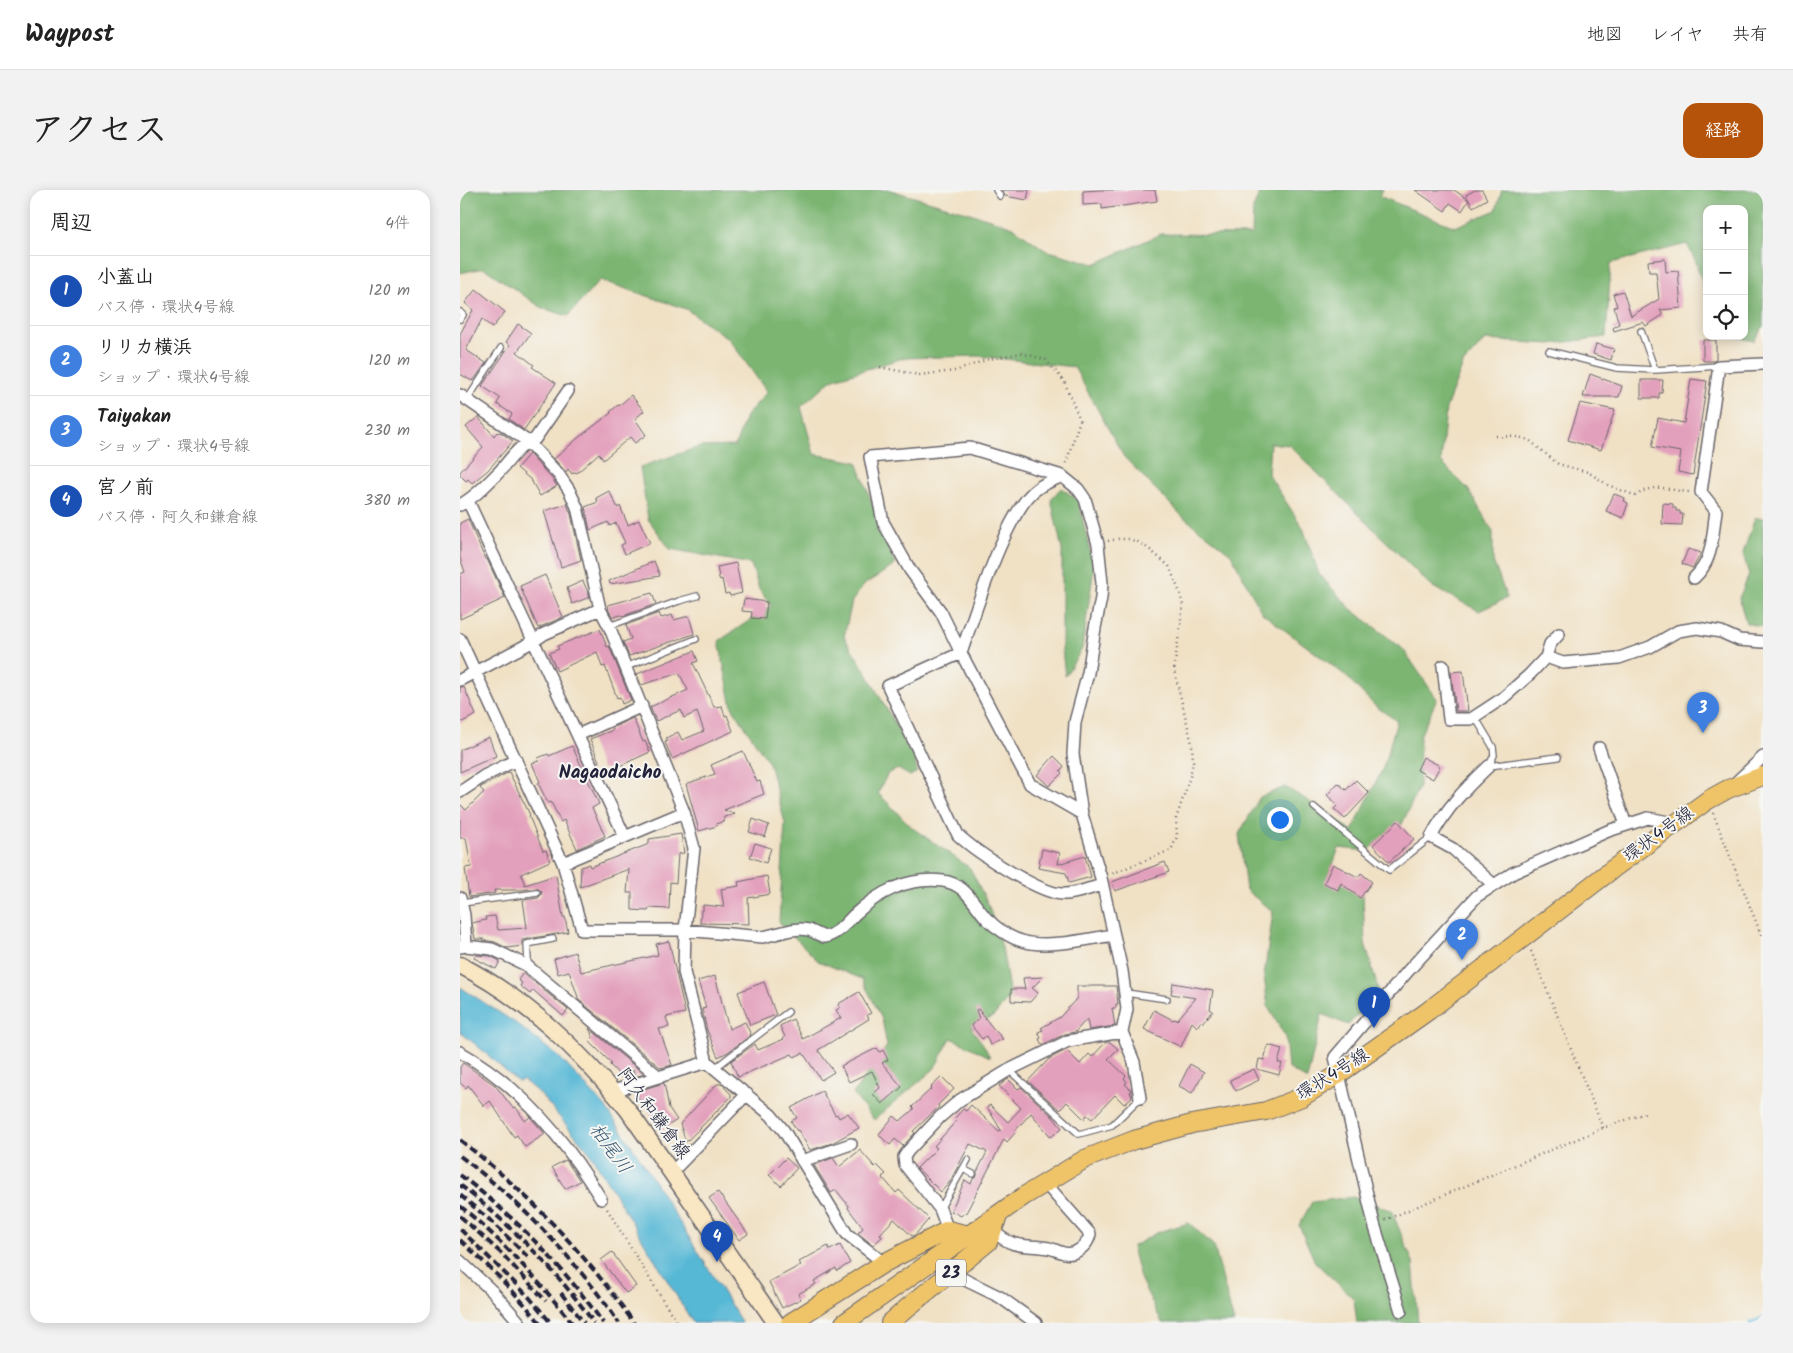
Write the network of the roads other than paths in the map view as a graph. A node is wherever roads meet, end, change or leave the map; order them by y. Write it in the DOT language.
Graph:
graph roads {
  1 [pos="996,190"];
  2 [pos="1000,196"];
  3 [pos="1641,331"];
  4 [pos="501,348"];
  5 [pos="1549,351"];
  6 [pos="1763,364"];
  7 [pos="1719,366"];
  8 [pos="1654,370"];
  9 [pos="568,391"];
  10 [pos="464,398"];
  11 [pos="527,441"];
  12 [pos="1062,476"];
  13 [pos="464,503"];
  14 [pos="1694,578"];
  15 [pos="696,596"];
  16 [pos="600,609"];
  17 [pos="609,626"];
  18 [pos="1559,634"];
  19 [pos="460,639"];
  20 [pos="696,640"];
  21 [pos="534,641"];
  22 [pos="1763,642"];
  23 [pos="961,653"];
  24 [pos="1546,657"];
  25 [pos="1444,666"];
  26 [pos="626,667"];
  27 [pos="475,671"];
  28 [pos="460,680"];
  29 [pos="642,706"];
  30 [pos="1475,717"];
  31 [pos="578,735"];
  32 [pos="1599,748"];
  33 [pos="1558,757"];
  34 [pos="1763,757"];
  35 [pos="516,760"];
  36 [pos="1489,766"];
  37 [pos="1763,776"];
  38 [pos="1728,790"];
  39 [pos="460,792"];
  40 [pos="1314,807"];
  41 [pos="684,812"];
  42 [pos="1082,814"];
  43 [pos="1674,823"];
  44 [pos="1626,826"];
  45 [pos="625,837"];
  46 [pos="1431,837"];
  47 [pos="563,863"];
  48 [pos="1101,882"];
  49 [pos="1494,885"];
  50 [pos="537,892"];
  51 [pos="461,900"];
  52 [pos="685,930"];
  53 [pos="1113,935"];
  54 [pos="553,939"];
  55 [pos="463,946"];
  56 [pos="460,965"];
  57 [pos="526,966"];
  58 [pos="1126,993"];
  59 [pos="1167,999"];
  60 [pos="788,1012"];
  61 [pos="1122,1032"];
  62 [pos="460,1052"];
  63 [pos="711,1065"];
  64 [pos="1009,1070"];
  65 [pos="1339,1074"];
  66 [pos="658,1076"];
  67 [pos="613,1091"];
  68 [pos="747,1094"];
  69 [pos="1140,1098"];
  70 [pos="851,1144"];
  71 [pos="968,1160"];
  72 [pos="802,1161"];
  73 [pos="963,1169"];
  74 [pos="672,1172"];
  75 [pos="973,1174"];
  76 [pos="1045,1183"];
  77 [pos="600,1199"];
  78 [pos="940,1209"];
  79 [pos="999,1214"];
  80 [pos="948,1230"];
  81 [pos="993,1231"];
  82 [pos="969,1235"];
  83 [pos="460,1261"];
  84 [pos="884,1263"];
  85 [pos="951,1273"];
  86 [pos="1401,1311"];
  87 [pos="520,1323"];
  88 [pos="776,1323"];
  89 [pos="790,1323"];
  90 [pos="844,1323"];
  91 [pos="890,1323"];
  92 [pos="1036,1323"];
  1 -- 2 [label="lane"];
  3 -- 8 [label="lane"];
  4 -- 10 [label="lane"];
  5 -- 8 [label="lane"];
  6 -- 7 [label="street"];
  7 -- 8 [label="lane"];
  7 -- 14 [label="street"];
  9 -- 11 [label="street"];
  10 -- 11 [label="street"];
  11 -- 13 [label="street"];
  11 -- 16 [label="street"];
  12 -- 23 [label="street"];
  12 -- 23 [label="street"];
  12 -- 42 [label="street"];
  13 -- 21 [label="street"];
  15 -- 17 [label="lane"];
  16 -- 17 [label="street"];
  16 -- 21 [label="street"];
  17 -- 26 [label="street"];
  18 -- 24 [label="street"];
  19 -- 27 [label="street"];
  20 -- 26 [label="lane"];
  21 -- 27 [label="street"];
  21 -- 31 [label="street"];
  22 -- 24 [label="street"];
  23 -- 42 [label="street"];
  23 -- 48 [label="street"];
  24 -- 30 [label="street"];
  25 -- 30 [label="street"];
  26 -- 29 [label="street"];
  27 -- 28 [label="street"];
  27 -- 35 [label="street"];
  29 -- 31 [label="street"];
  29 -- 41 [label="street"];
  30 -- 36 [label="lane"];
  31 -- 45 [label="street"];
  32 -- 44 [label="street"];
  33 -- 36 [label="lane"];
  34 -- 38 [label="street"];
  35 -- 39 [label="street"];
  35 -- 47 [label="street"];
  36 -- 46 [label="street"];
  37 -- 38 [label="main road, 環状4号線 / 23"];
  38 -- 43 [label="main road, 環状4号線 / 23"];
  40 -- 46 [label="lane"];
  41 -- 45 [label="street"];
  41 -- 52 [label="street"];
  42 -- 48 [label="street"];
  43 -- 44 [label="street"];
  43 -- 65 [label="main road, 環状4号線 / 23"];
  44 -- 49 [label="street"];
  45 -- 47 [label="street"];
  46 -- 49 [label="street"];
  47 -- 52 [label="street"];
  48 -- 53 [label="street"];
  49 -- 65 [label="street"];
  50 -- 51 [label="lane"];
  51 -- 55 [label="street"];
  52 -- 53 [label="street"];
  52 -- 63 [label="street"];
  53 -- 58 [label="street"];
  54 -- 57 [label="lane"];
  55 -- 57 [label="street"];
  56 -- 67 [label="main road, 阿久和鎌倉線"];
  57 -- 66 [label="street"];
  58 -- 59 [label="lane"];
  58 -- 61 [label="street"];
  60 -- 63 [label="lane"];
  61 -- 64 [label="street"];
  61 -- 69 [label="street"];
  62 -- 77 [label="street"];
  63 -- 66 [label="street"];
  63 -- 68 [label="street"];
  64 -- 69 [label="lane"];
  64 -- 78 [label="street"];
  65 -- 76 [label="main road, 環状4号線 / 23"];
  65 -- 86 [label="street"];
  66 -- 67 [label="street"];
  67 -- 74 [label="main road, 阿久和鎌倉線"];
  68 -- 72 [label="street"];
  68 -- 74 [label="street"];
  70 -- 72 [label="street"];
  71 -- 73 [label="lane"];
  72 -- 84 [label="street"];
  73 -- 75 [label="lane"];
  73 -- 78 [label="lane"];
  74 -- 88 [label="main road, 阿久和鎌倉線"];
  76 -- 79 [label="main road, 環状4号線 / 23"];
  76 -- 81 [label="street"];
  78 -- 80 [label="street"];
  79 -- 81 [label="main road, 23"];
  79 -- 82 [label="main road, 環状4号線 / 23"];
  80 -- 82 [label="main road, 23"];
  80 -- 84 [label="main road, 23"];
  81 -- 85 [label="main road, 23"];
  82 -- 90 [label="main road, 環状4号線 / 23"];
  83 -- 87 [label="street"];
  84 -- 89 [label="main road, 23"];
  85 -- 91 [label="main road, 23"];
  85 -- 92 [label="street"];
}
